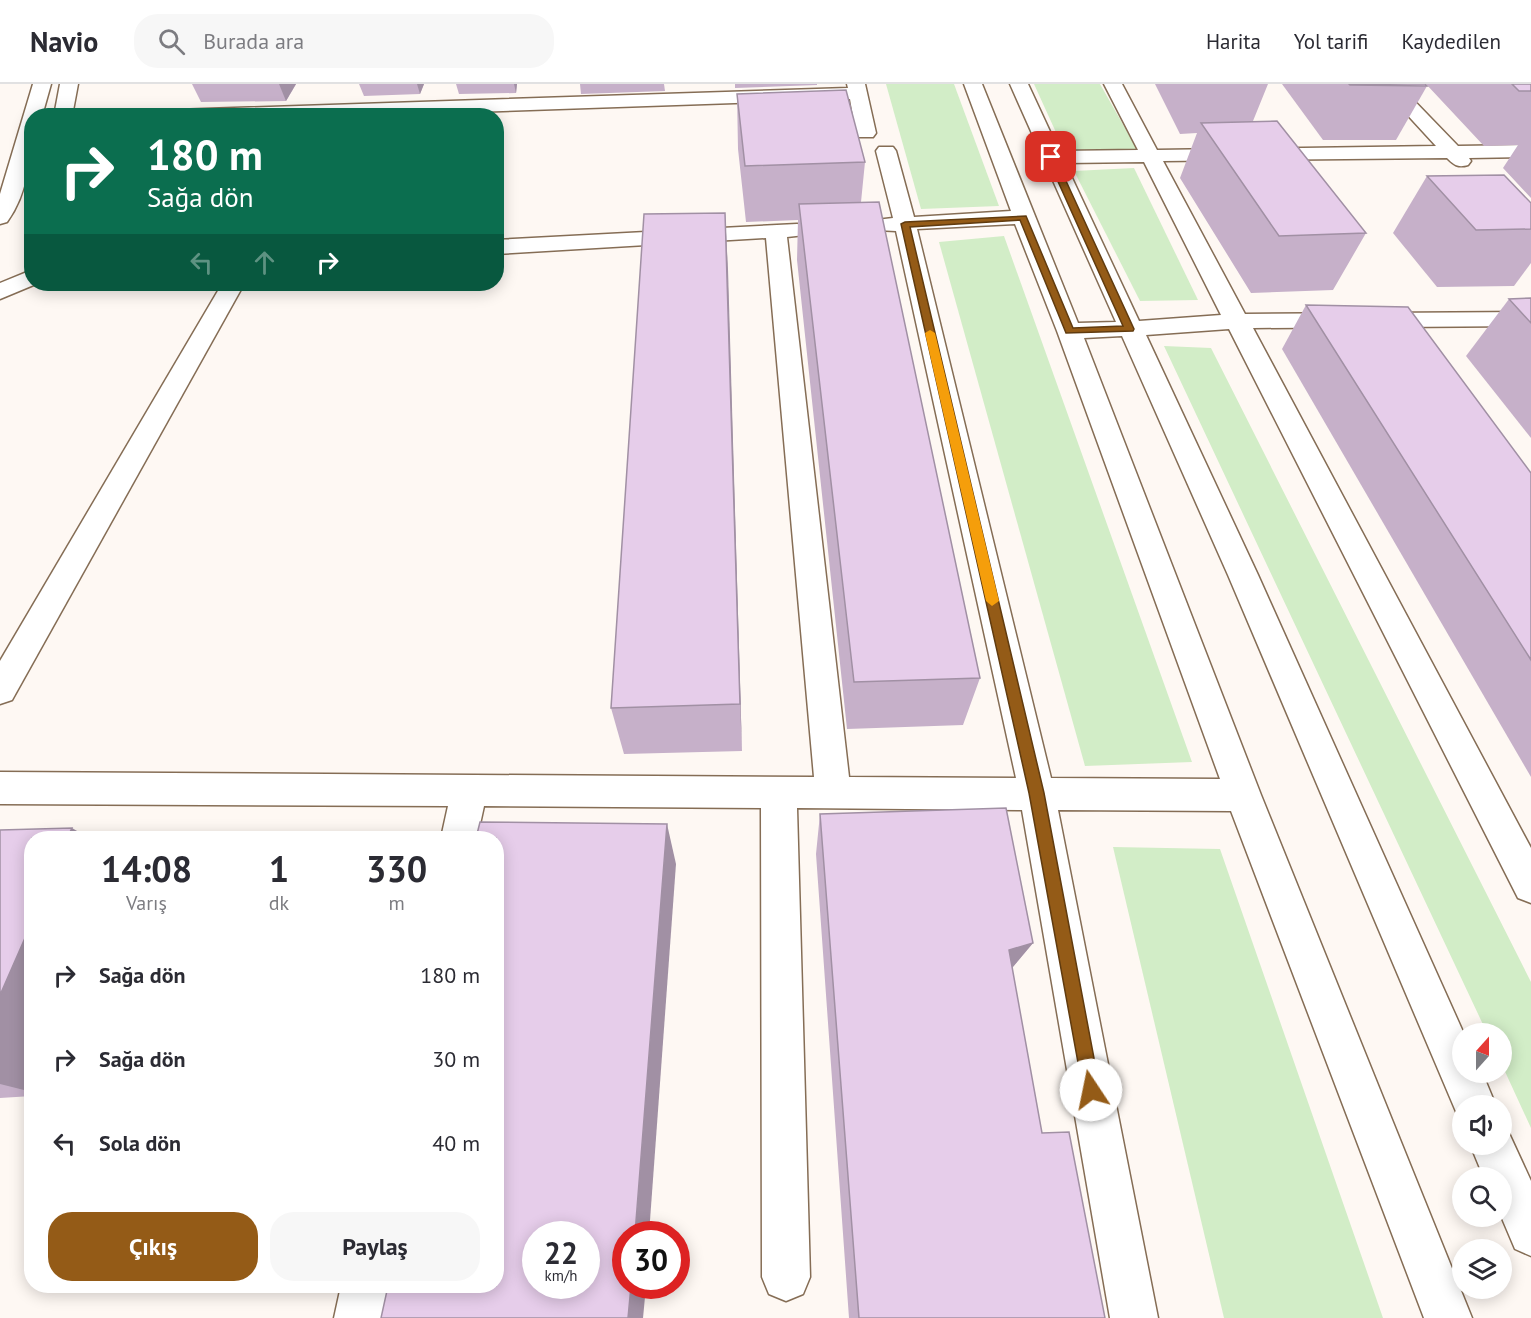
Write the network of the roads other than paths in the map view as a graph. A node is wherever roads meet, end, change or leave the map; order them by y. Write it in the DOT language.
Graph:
graph roads {
  1 [pos="42,84"];
  2 [pos="69,84"];
  3 [pos="562,84"];
  4 [pos="973,84"];
  5 [pos="1019,84"];
  6 [pos="1113,84"];
  7 [pos="1388,84"];
  8 [pos="857,89"];
  9 [pos="334,93"];
  10 [pos="559,104"];
  11 [pos="35,108"];
  12 [pos="64,108"];
  13 [pos="327,108"];
  14 [pos="455,108"];
  15 [pos="866,133"];
  16 [pos="24,145"];
  17 [pos="886,151"];
  18 [pos="1452,152"];
  19 [pos="1531,152"];
  20 [pos="1150,155"];
  21 [pos="1051,157"];
  22 [pos="1476,178"];
  23 [pos="0,218"];
  24 [pos="1023,218"];
  25 [pos="905,224"];
  26 [pos="858,227"];
  27 [pos="823,229"];
  28 [pos="776,231"];
  29 [pos="504,247"];
  30 [pos="0,270"];
  31 [pos="24,270"];
  32 [pos="24,281"];
  33 [pos="229,291"];
  34 [pos="0,292"];
  35 [pos="1531,319"];
  36 [pos="1406,320"];
  37 [pos="1237,321"];
  38 [pos="1129,329"];
  39 [pos="1069,331"];
  40 [pos="1426,348"];
  41 [pos="0,690"];
  42 [pos="0,788"];
  43 [pos="469,791"];
  44 [pos="779,792"];
  45 [pos="833,793"];
  46 [pos="1036,793"];
  47 [pos="1243,795"];
  48 [pos="460,831"];
  49 [pos="1531,885"];
  50 [pos="1470,1095"];
  51 [pos="1497,1155"];
  52 [pos="1531,1233"];
  53 [pos="786,1276"];
  54 [pos="363,1293"];
  55 [pos="358,1318"];
  56 [pos="1134,1318"];
  57 [pos="1448,1318"];
  1 -- 11 [label="street"];
  2 -- 12 [label="street"];
  3 -- 10 [label="street"];
  4 -- 24 [label="street"];
  5 -- 21 [label="street"];
  6 -- 20 [label="street"];
  7 -- 18 [label="street"];
  8 -- 10 [label="street"];
  8 -- 15 [label="street"];
  9 -- 13 [label="street"];
  10 -- 14 [label="street"];
  16 -- 23 [label="street"];
  17 -- 25 [label="street"];
  18 -- 19 [label="street"];
  18 -- 20 [label="street"];
  18 -- 22 [label="street"];
  20 -- 21 [label="street"];
  20 -- 37 [label="street"];
  21 -- 38 [label="street"];
  24 -- 25 [label="street"];
  24 -- 39 [label="street"];
  25 -- 26 [label="street"];
  25 -- 46 [label="street"];
  27 -- 28 [label="street"];
  28 -- 29 [label="street"];
  28 -- 45 [label="street"];
  30 -- 31 [label="street"];
  32 -- 34 [label="street"];
  33 -- 41 [label="street"];
  35 -- 36 [label="street"];
  36 -- 37 [label="street"];
  36 -- 40 [label="street"];
  37 -- 38 [label="street"];
  37 -- 49 [label="street"];
  38 -- 39 [label="street"];
  38 -- 50 [label="street"];
  39 -- 47 [label="street"];
  42 -- 43 [label="street"];
  43 -- 44 [label="street"];
  43 -- 48 [label="street"];
  44 -- 45 [label="street"];
  44 -- 53 [label="street"];
  45 -- 46 [label="street"];
  46 -- 47 [label="street"];
  46 -- 56 [label="street"];
  47 -- 57 [label="street"];
  51 -- 52 [label="street"];
  54 -- 55 [label="street"];
}
